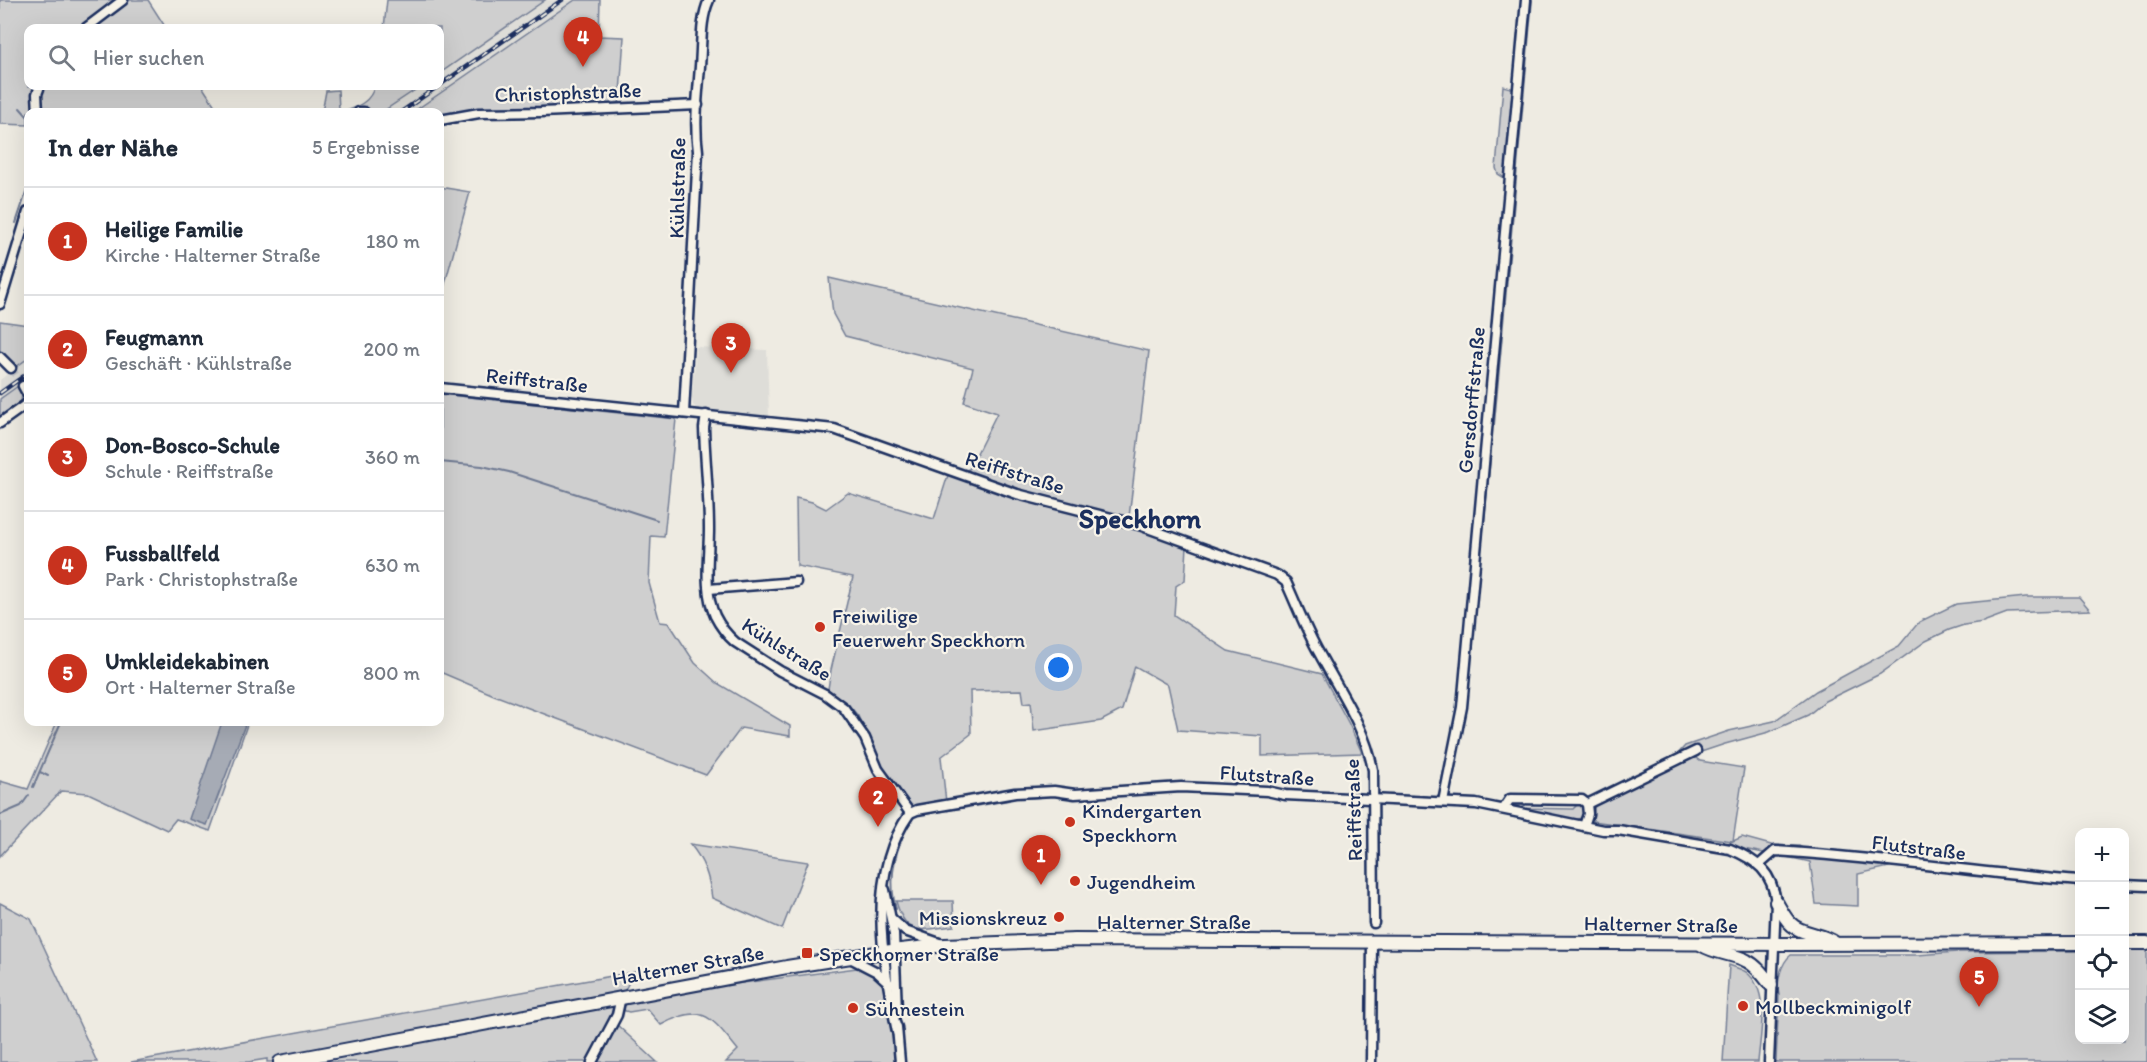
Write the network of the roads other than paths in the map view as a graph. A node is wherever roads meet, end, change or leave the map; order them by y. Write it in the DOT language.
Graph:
graph roads {
  1 [pos="123,0"];
  2 [pos="710,0"];
  3 [pos="1526,0"];
  4 [pos="91,24"];
  5 [pos="38,90"];
  6 [pos="698,105"];
  7 [pos="38,108"];
  8 [pos="444,119"];
  9 [pos="24,225"];
  10 [pos="0,304"];
  11 [pos="0,357"];
  12 [pos="11,368"];
  13 [pos="444,388"];
  14 [pos="24,406"];
  15 [pos="684,413"];
  16 [pos="706,415"];
  17 [pos="0,423"];
  18 [pos="796,582"];
  19 [pos="709,589"];
  20 [pos="1696,751"];
  21 [pos="1373,799"];
  22 [pos="1443,802"];
  23 [pos="1587,804"];
  24 [pos="1504,808"];
  25 [pos="910,813"];
  26 [pos="1584,826"];
  27 [pos="1759,865"];
  28 [pos="2075,881"];
  29 [pos="2129,885"];
  30 [pos="884,886"];
  31 [pos="2147,886"];
  32 [pos="1776,902"];
  33 [pos="892,919"];
  34 [pos="1374,923"];
  35 [pos="2075,943"];
  36 [pos="2129,943"];
  37 [pos="2147,943"];
  38 [pos="1701,944"];
  39 [pos="1773,944"];
  40 [pos="1836,944"];
  41 [pos="945,945"];
  42 [pos="1372,946"];
  43 [pos="889,952"];
  44 [pos="850,957"];
  45 [pos="888,982"];
  46 [pos="1771,985"];
  47 [pos="621,997"];
  48 [pos="897,1032"];
  49 [pos="280,1062"];
  50 [pos="592,1062"];
  51 [pos="900,1062"];
  52 [pos="1371,1062"];
  53 [pos="1769,1062"];
  1 -- 4 [label="street"];
  2 -- 6 [label="street, Kühlstraße"];
  3 -- 22 [label="street, Gersdorffstraße"];
  5 -- 7 [label="street"];
  6 -- 8 [label="street, Christophstraße"];
  6 -- 15 [label="street, Kühlstraße"];
  9 -- 10 [label="street"];
  11 -- 12 [label="street"];
  13 -- 15 [label="street, Reiffstraße"];
  14 -- 17 [label="street"];
  15 -- 16 [label="street, Reiffstraße"];
  16 -- 19 [label="street, Kühlstraße"];
  16 -- 21 [label="street, Reiffstraße"];
  18 -- 19 [label="street"];
  19 -- 25 [label="street, Kühlstraße"];
  20 -- 23 [label="street"];
  21 -- 22 [label="street, Flutstraße"];
  21 -- 25 [label="street, Flutstraße"];
  21 -- 34 [label="street, Reiffstraße"];
  22 -- 24 [label="street, Flutstraße"];
  23 -- 24 [label="street"];
  23 -- 26 [label="street"];
  24 -- 26 [label="street, Flutstraße"];
  25 -- 30 [label="street"];
  26 -- 27 [label="street, Flutstraße"];
  27 -- 28 [label="street, Flutstraße"];
  27 -- 32 [label="street, Flutstraße"];
  29 -- 31 [label="street"];
  30 -- 33 [label="street"];
  30 -- 43 [label="street"];
  32 -- 39 [label="street, Flutstraße"];
  32 -- 40 [label="main road"];
  33 -- 41 [label="street"];
  33 -- 43 [label="street"];
  35 -- 40 [label="main road, Halterner Straße"];
  36 -- 37 [label="main road"];
  38 -- 39 [label="main road, Halterner Straße"];
  38 -- 42 [label="main road, Halterner Straße"];
  38 -- 46 [label="main road"];
  39 -- 40 [label="main road, Halterner Straße"];
  39 -- 46 [label="street, Flutstraße"];
  41 -- 42 [label="main road, Halterner Straße"];
  41 -- 43 [label="main road, Halterner Straße"];
  42 -- 52 [label="street"];
  43 -- 44 [label="main road, Halterner Straße"];
  43 -- 45 [label="street"];
  43 -- 48 [label="street"];
  44 -- 45 [label="street"];
  44 -- 47 [label="main road, Halterner Straße"];
  45 -- 48 [label="street"];
  46 -- 53 [label="street, Flutstraße"];
  47 -- 49 [label="main road, Halterner Straße"];
  47 -- 50 [label="street"];
  48 -- 51 [label="street"];
}
